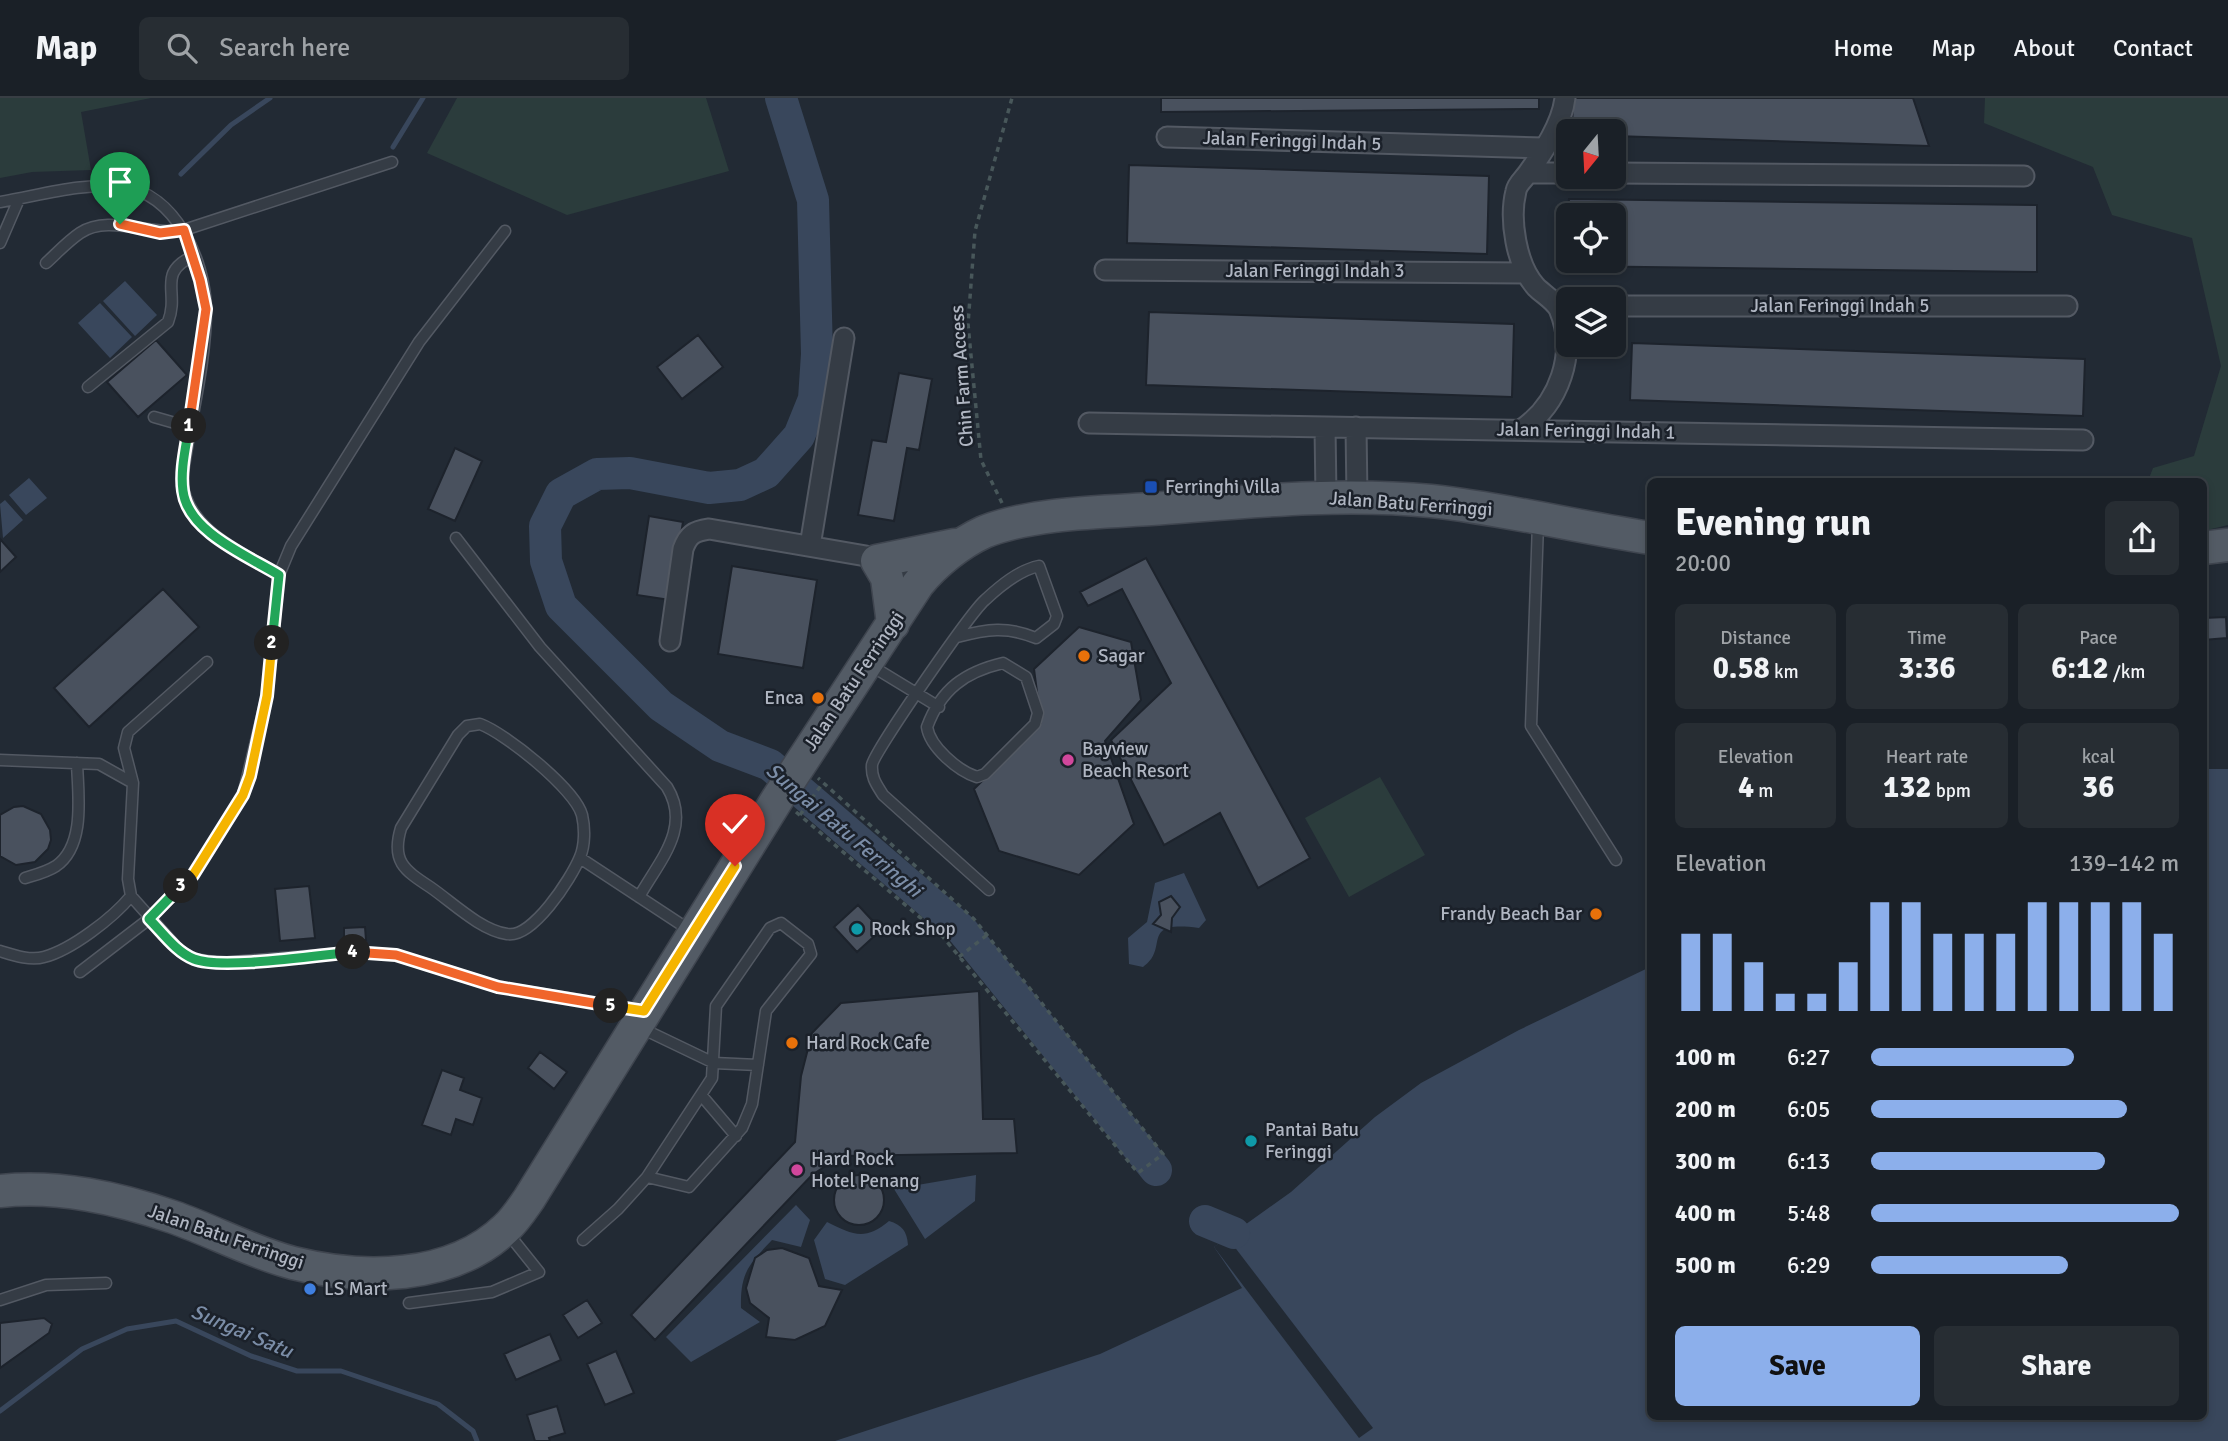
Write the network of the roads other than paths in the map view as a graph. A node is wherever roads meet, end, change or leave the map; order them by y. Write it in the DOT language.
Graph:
graph roads {
  1 [pos="1565,98"];
  2 [pos="1167,137"];
  3 [pos="1543,148"];
  4 [pos="392,162"];
  5 [pos="1528,173"];
  6 [pos="1556,173"];
  7 [pos="1626,173"];
  8 [pos="2024,176"];
  9 [pos="19,199"];
  10 [pos="0,202"];
  11 [pos="184,230"];
  12 [pos="505,231"];
  13 [pos="0,243"];
  14 [pos="193,256"];
  15 [pos="46,263"];
  16 [pos="1105,270"];
  17 [pos="1526,273"];
  18 [pos="1556,301"];
  19 [pos="1626,306"];
  20 [pos="2067,306"];
  21 [pos="844,338"];
  22 [pos="1565,357"];
  23 [pos="88,387"];
  24 [pos="154,417"];
  25 [pos="1089,423"];
  26 [pos="189,427"];
  27 [pos="1325,427"];
  28 [pos="1356,427"];
  29 [pos="1521,430"];
  30 [pos="2083,440"];
  31 [pos="1326,496"];
  32 [pos="1357,497"];
  33 [pos="1538,516"];
  34 [pos="1647,537"];
  35 [pos="456,538"];
  36 [pos="967,542"];
  37 [pos="2228,545"];
  38 [pos="810,546"];
  39 [pos="2207,548"];
  40 [pos="877,561"];
  41 [pos="279,575"];
  42 [pos="918,584"];
  43 [pos="892,624"];
  44 [pos="957,637"];
  45 [pos="670,641"];
  46 [pos="207,662"];
  47 [pos="867,663"];
  48 [pos="918,693"];
  49 [pos="939,707"];
  50 [pos="0,760"];
  51 [pos="77,763"];
  52 [pos="133,783"];
  53 [pos="580,858"];
  54 [pos="1616,860"];
  55 [pos="25,878"];
  56 [pos="989,890"];
  57 [pos="131,897"];
  58 [pos="639,897"];
  59 [pos="149,919"];
  60 [pos="693,932"];
  61 [pos="0,951"];
  62 [pos="80,972"];
  63 [pos="639,1018"];
  64 [pos="714,1063"];
  65 [pos="758,1065"];
  66 [pos="702,1096"];
  67 [pos="736,1136"];
  68 [pos="647,1177"];
  69 [pos="0,1191"];
  70 [pos="505,1229"];
  71 [pos="583,1240"];
  72 [pos="106,1283"];
  73 [pos="0,1300"];
  74 [pos="409,1303"];
  1 -- 3 [label="street"];
  2 -- 3 [label="street, Jalan Feringgi Indah 5"];
  3 -- 5 [label="street"];
  4 -- 11 [label="lane"];
  5 -- 6 [label="street"];
  5 -- 17 [label="street"];
  7 -- 8 [label="street"];
  9 -- 10 [label="lane"];
  9 -- 11 [label="lane"];
  9 -- 13 [label="lane"];
  11 -- 14 [label="lane"];
  11 -- 15 [label="lane"];
  12 -- 41 [label="lane"];
  14 -- 23 [label="lane"];
  14 -- 26 [label="lane"];
  16 -- 17 [label="street, Jalan Feringgi Indah 3"];
  17 -- 18 [label="street"];
  19 -- 20 [label="street, Jalan Feringgi Indah 5"];
  21 -- 38 [label="street"];
  22 -- 29 [label="street"];
  24 -- 26 [label="lane"];
  25 -- 27 [label="street, Jalan Feringgi Indah 1"];
  26 -- 41 [label="lane"];
  27 -- 28 [label="street, Jalan Feringgi Indah 1"];
  27 -- 31 [label="street"];
  28 -- 29 [label="street, Jalan Feringgi Indah 1"];
  28 -- 32 [label="street"];
  29 -- 30 [label="street, Jalan Feringgi Indah 1"];
  31 -- 32 [label="main road, Jalan Batu Ferringgi"];
  31 -- 36 [label="main road, Jalan Batu Ferringgi"];
  32 -- 33 [label="main road, Jalan Batu Ferringgi"];
  33 -- 34 [label="main road, Jalan Batu Ferringgi"];
  33 -- 54 [label="lane"];
  35 -- 58 [label="lane"];
  36 -- 40 [label="main road"];
  36 -- 42 [label="main road, Jalan Batu Ferringgi"];
  37 -- 39 [label="main road"];
  38 -- 40 [label="street"];
  38 -- 45 [label="street"];
  40 -- 42 [label="street"];
  40 -- 43 [label="main road"];
  41 -- 59 [label="lane"];
  42 -- 43 [label="main road, Jalan Batu Ferringgi"];
  43 -- 47 [label="main road, Jalan Batu Ferringgi"];
  44 -- 44 [label="lane"];
  44 -- 48 [label="lane"];
  46 -- 52 [label="lane"];
  47 -- 48 [label="lane"];
  47 -- 60 [label="main road, Jalan Batu Ferringgi"];
  48 -- 49 [label="lane"];
  48 -- 56 [label="lane"];
  49 -- 49 [label="lane"];
  50 -- 51 [label="lane"];
  51 -- 52 [label="lane"];
  51 -- 55 [label="lane"];
  52 -- 57 [label="lane"];
  53 -- 53 [label="lane"];
  53 -- 58 [label="lane"];
  57 -- 59 [label="lane"];
  57 -- 61 [label="lane"];
  58 -- 60 [label="lane"];
  59 -- 62 [label="lane"];
  59 -- 63 [label="lane"];
  60 -- 63 [label="main road, Jalan Batu Ferringgi"];
  63 -- 64 [label="lane"];
  63 -- 70 [label="main road, Jalan Batu Ferringgi"];
  64 -- 65 [label="lane"];
  64 -- 65 [label="lane"];
  64 -- 66 [label="lane"];
  65 -- 67 [label="lane"];
  66 -- 67 [label="lane"];
  66 -- 68 [label="lane"];
  67 -- 68 [label="lane"];
  68 -- 71 [label="lane"];
  69 -- 70 [label="main road, Jalan Batu Ferringgi"];
  70 -- 74 [label="lane"];
  72 -- 73 [label="lane"];
}
